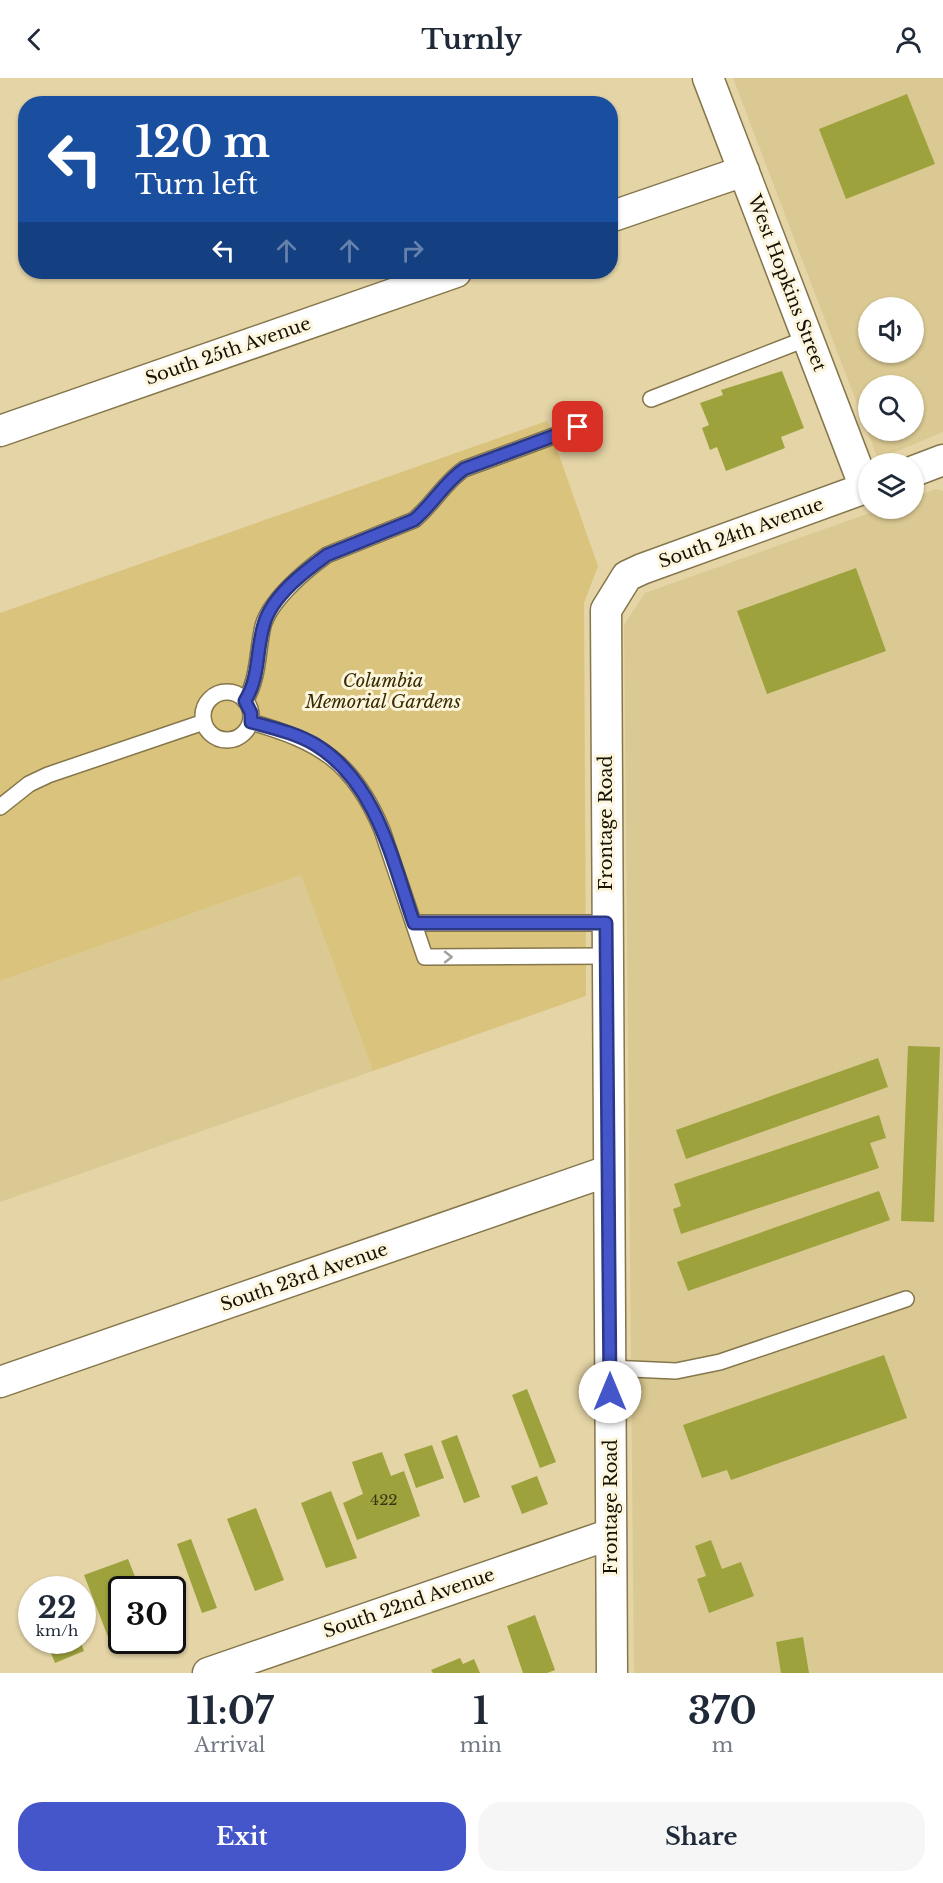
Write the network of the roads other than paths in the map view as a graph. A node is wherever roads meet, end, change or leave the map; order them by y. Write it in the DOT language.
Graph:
graph roads {
  1 [pos="708,78"];
  2 [pos="744,171"];
  3 [pos="618,214"];
  4 [pos="436,279"];
  5 [pos="808,338"];
  6 [pos="651,399"];
  7 [pos="578,427"];
  8 [pos="0,431"];
  9 [pos="943,460"];
  10 [pos="858,465"];
  11 [pos="924,467"];
  12 [pos="858,491"];
  13 [pos="618,587"];
  14 [pos="245,701"];
  15 [pos="204,722"];
  16 [pos="251,722"];
  17 [pos="0,807"];
  18 [pos="414,923"];
  19 [pos="606,923"];
  20 [pos="607,956"];
  21 [pos="608,1172"];
  22 [pos="906,1299"];
  23 [pos="609,1368"];
  24 [pos="0,1382"];
  25 [pos="611,1534"];
  26 [pos="208,1673"];
  27 [pos="612,1673"];
  1 -- 2 [label="street, West Hopkins Street"];
  2 -- 3 [label="street"];
  2 -- 5 [label="street, West Hopkins Street"];
  4 -- 8 [label="street, South 25th Avenue"];
  5 -- 6 [label="lane"];
  5 -- 10 [label="street, West Hopkins Street"];
  7 -- 14 [label="lane"];
  9 -- 11 [label="street"];
  12 -- 13 [label="street, South 24th Avenue"];
  13 -- 19 [label="street, Frontage Road"];
  14 -- 15 [label="lane"];
  14 -- 16 [label="lane"];
  15 -- 16 [label="lane"];
  15 -- 17 [label="lane"];
  16 -- 18 [label="lane"];
  18 -- 19 [label="lane"];
  18 -- 20 [label="lane, one-way"];
  19 -- 20 [label="street, Frontage Road"];
  20 -- 21 [label="street, Frontage Road"];
  21 -- 23 [label="street, Frontage Road"];
  21 -- 24 [label="street, South 23rd Avenue"];
  22 -- 23 [label="lane"];
  23 -- 25 [label="street, Frontage Road"];
  25 -- 26 [label="street, South 22nd Avenue"];
  25 -- 27 [label="street, Frontage Road"];
}
